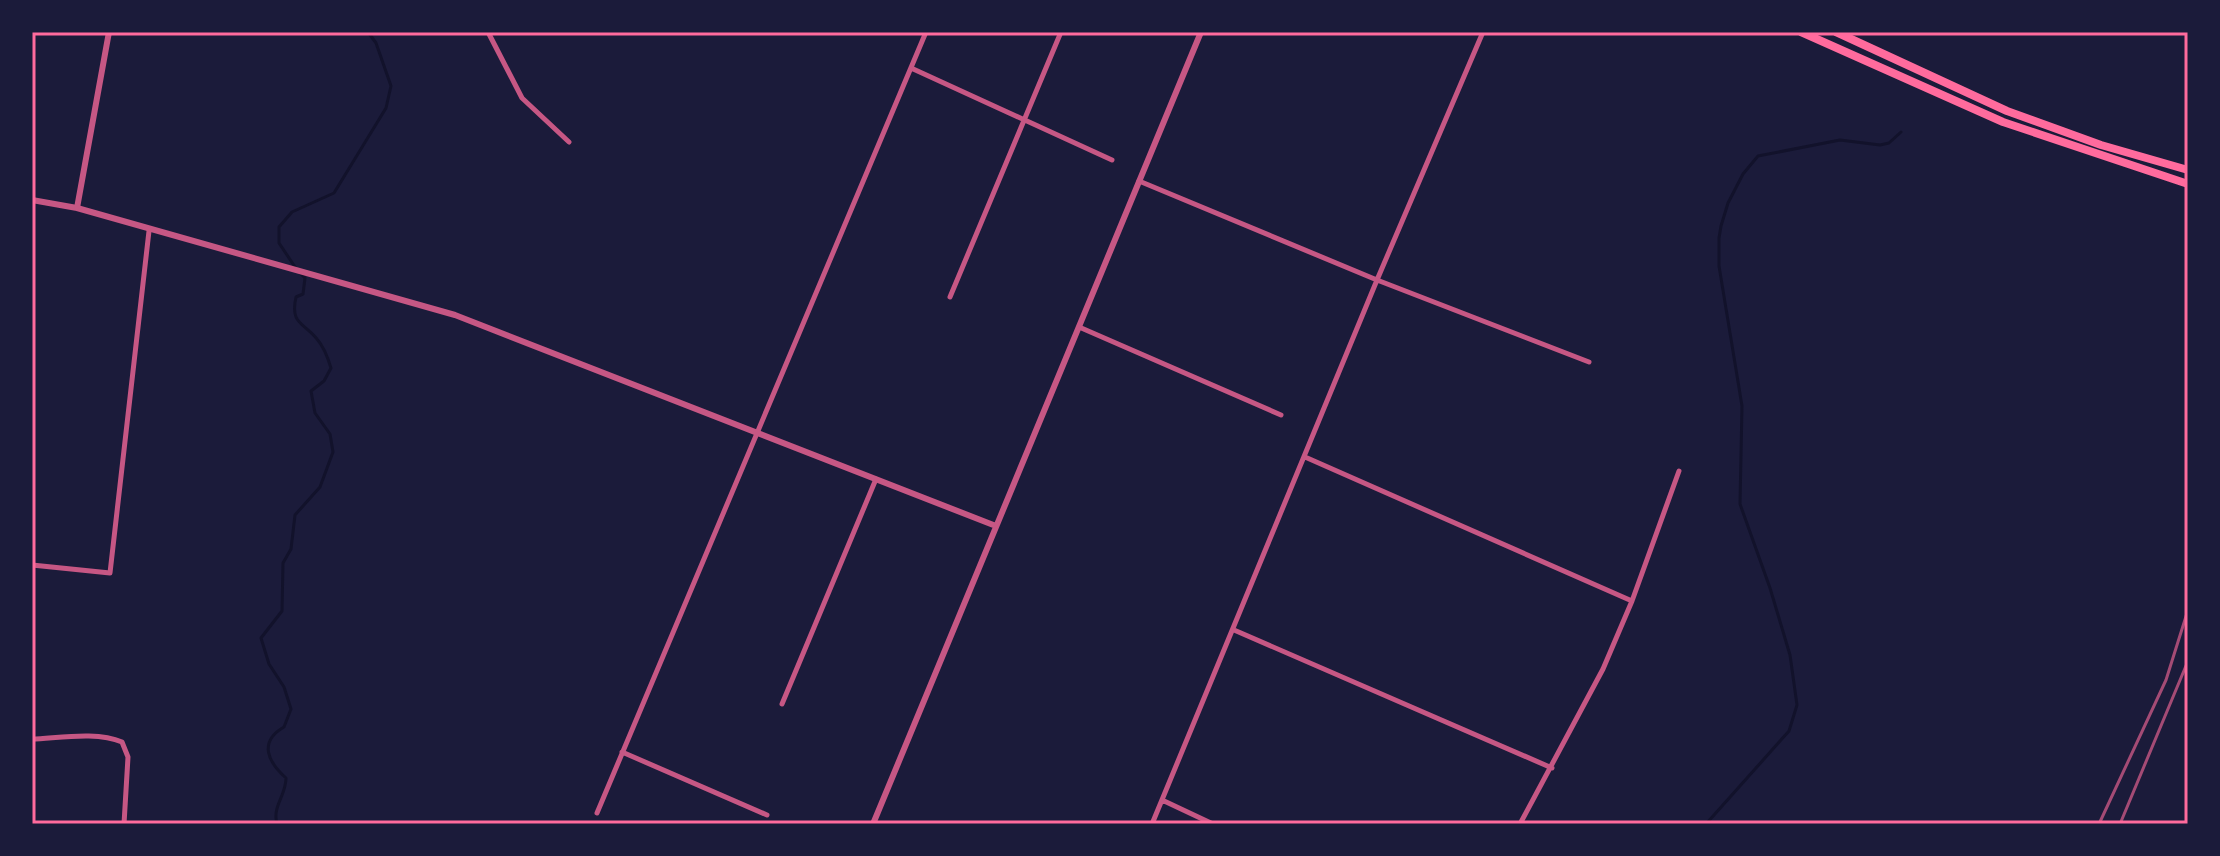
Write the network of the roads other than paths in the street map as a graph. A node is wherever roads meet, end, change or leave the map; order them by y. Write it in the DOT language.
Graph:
graph roads {
  1 [pos="109,32"];
  2 [pos="488,32"];
  3 [pos="926,32"];
  4 [pos="1061,32"];
  5 [pos="1201,32"];
  6 [pos="1483,32"];
  7 [pos="1801,32"];
  8 [pos="1836,32"];
  9 [pos="911,68"];
  10 [pos="1025,120"];
  11 [pos="569,142"];
  12 [pos="1112,160"];
  13 [pos="2188,170"];
  14 [pos="1139,181"];
  15 [pos="2188,184"];
  16 [pos="32,200"];
  17 [pos="77,208"];
  18 [pos="149,231"];
  19 [pos="1377,280"];
  20 [pos="950,297"];
  21 [pos="1079,327"];
  22 [pos="1589,362"];
  23 [pos="1281,415"];
  24 [pos="757,433"];
  25 [pos="1305,457"];
  26 [pos="1679,471"];
  27 [pos="876,479"];
  28 [pos="996,526"];
  29 [pos="32,565"];
  30 [pos="1632,601"];
  31 [pos="1234,630"];
  32 [pos="782,704"];
  33 [pos="32,739"];
  34 [pos="622,752"];
  35 [pos="1552,768"];
  36 [pos="1162,800"];
  37 [pos="597,813"];
  38 [pos="767,815"];
  39 [pos="124,824"];
  40 [pos="873,824"];
  41 [pos="1152,824"];
  42 [pos="1213,824"];
  43 [pos="1520,824"];
  1 -- 17 [label="street"];
  2 -- 11 [label="street"];
  3 -- 9 [label="street"];
  4 -- 10 [label="street"];
  5 -- 14 [label="street"];
  6 -- 19 [label="street"];
  7 -- 15 [label="main road"];
  8 -- 13 [label="main road"];
  9 -- 10 [label="street"];
  9 -- 24 [label="street"];
  10 -- 12 [label="street"];
  10 -- 20 [label="street"];
  14 -- 19 [label="street"];
  14 -- 21 [label="street"];
  16 -- 17 [label="street"];
  17 -- 18 [label="street"];
  18 -- 24 [label="street"];
  18 -- 29 [label="street"];
  19 -- 22 [label="street"];
  19 -- 25 [label="street"];
  21 -- 23 [label="street"];
  21 -- 28 [label="street"];
  24 -- 27 [label="street"];
  24 -- 34 [label="street"];
  25 -- 30 [label="street"];
  25 -- 31 [label="street"];
  26 -- 30 [label="street"];
  27 -- 28 [label="street"];
  27 -- 32 [label="street"];
  28 -- 40 [label="street"];
  30 -- 35 [label="street"];
  31 -- 35 [label="street"];
  31 -- 36 [label="street"];
  33 -- 39 [label="street"];
  34 -- 37 [label="street"];
  34 -- 38 [label="street"];
  35 -- 43 [label="street"];
  36 -- 41 [label="street"];
  36 -- 42 [label="street"];
}
